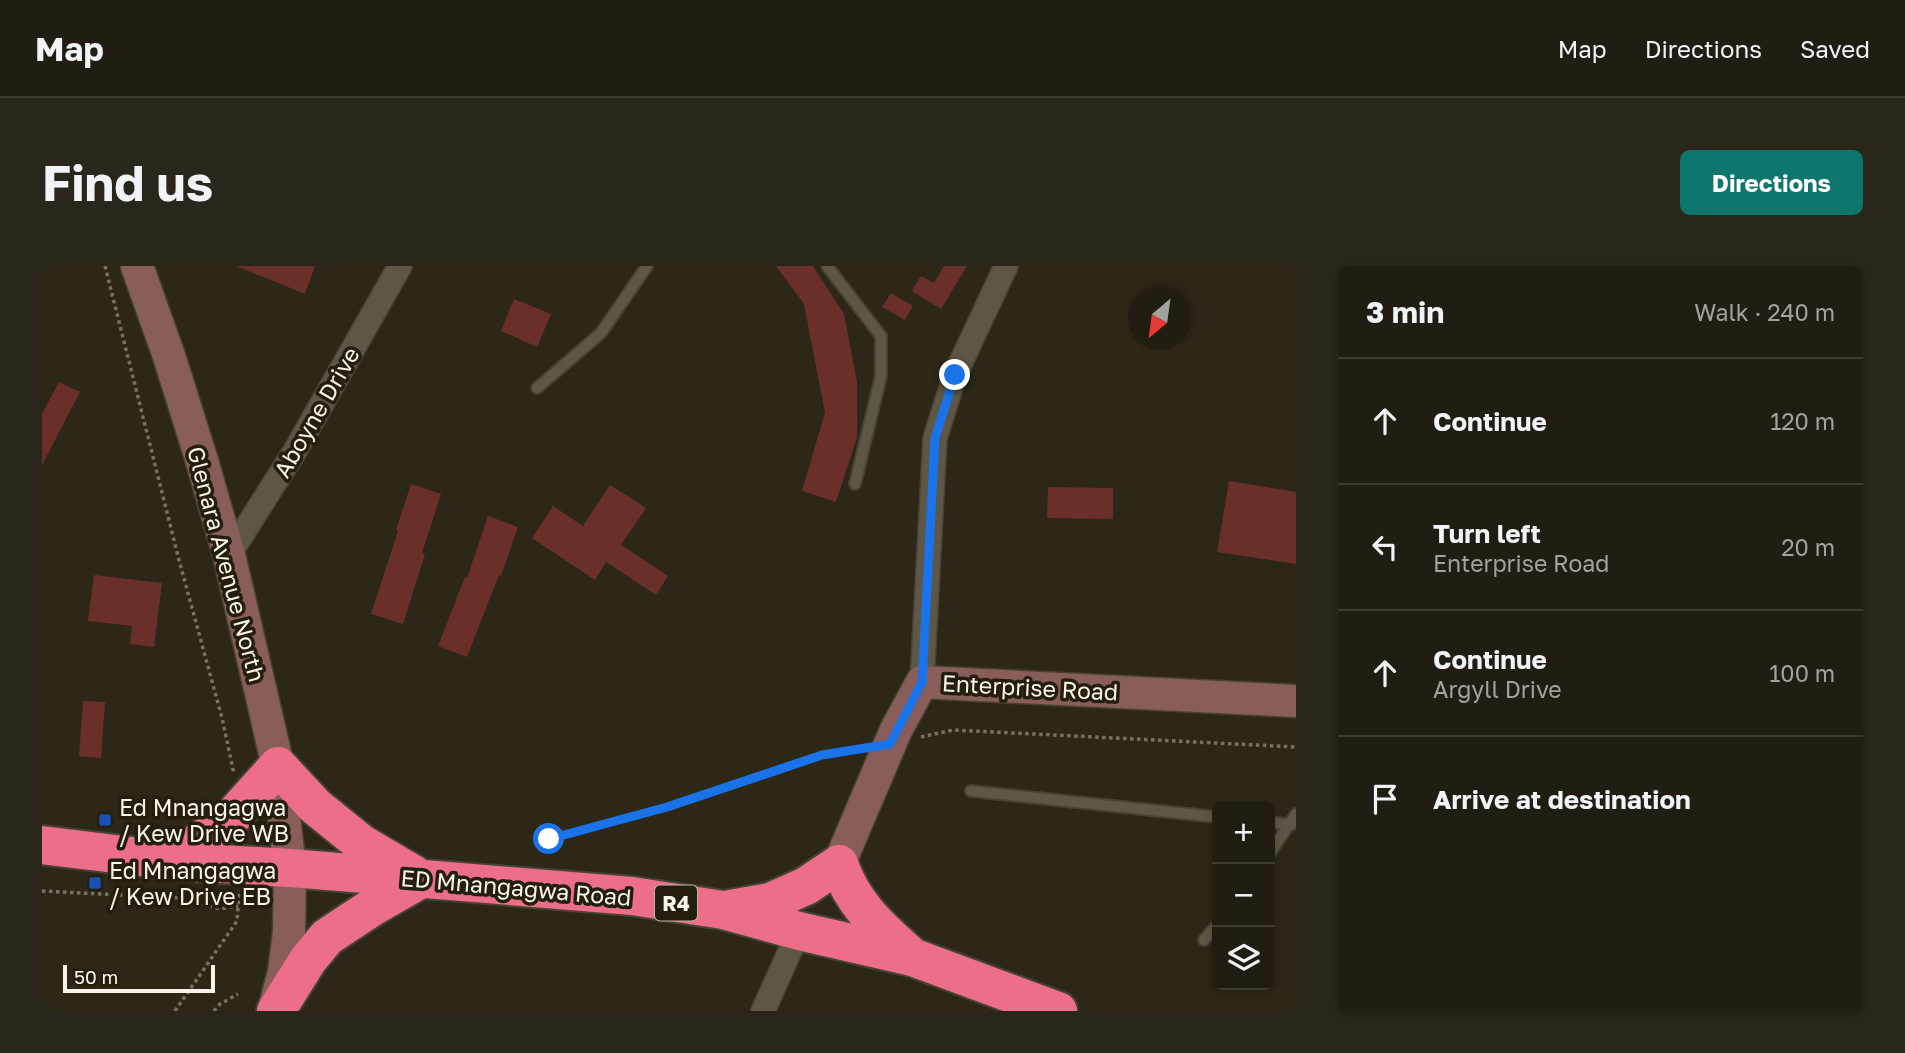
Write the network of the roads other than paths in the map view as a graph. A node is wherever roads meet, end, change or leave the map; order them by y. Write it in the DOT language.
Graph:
graph roads {
  1 [pos="137,266"];
  2 [pos="400,266"];
  3 [pos="647,266"];
  4 [pos="827,266"];
  5 [pos="1006,266"];
  6 [pos="537,388"];
  7 [pos="855,484"];
  8 [pos="229,555"];
  9 [pos="922,682"];
  10 [pos="1296,701"];
  11 [pos="278,766"];
  12 [pos="971,791"];
  13 [pos="1212,816"];
  14 [pos="1293,819"];
  15 [pos="1275,821"];
  16 [pos="42,845"];
  17 [pos="1275,846"];
  18 [pos="173,861"];
  19 [pos="839,864"];
  20 [pos="290,868"];
  21 [pos="421,879"];
  22 [pos="723,910"];
  23 [pos="1215,927"];
  24 [pos="799,931"];
  25 [pos="1204,940"];
  26 [pos="912,957"];
  27 [pos="275,1011"];
  28 [pos="763,1011"];
  29 [pos="1058,1011"];
  1 -- 8 [label="street, Glenara Avenue North"];
  2 -- 8 [label="street, Aboyne Drive"];
  3 -- 6 [label="lane"];
  4 -- 7 [label="lane"];
  5 -- 9 [label="street"];
  8 -- 11 [label="street, Glenara Avenue North"];
  9 -- 10 [label="street, Enterprise Road"];
  9 -- 19 [label="street, Enterprise Road"];
  11 -- 18 [label="highway"];
  11 -- 20 [label="street, Glenara Avenue North"];
  11 -- 21 [label="highway"];
  12 -- 13 [label="lane"];
  14 -- 15 [label="lane"];
  14 -- 17 [label="lane"];
  16 -- 18 [label="highway, ED Mnangagwa Road / R4"];
  18 -- 20 [label="highway, ED Mnangagwa Road / R4"];
  19 -- 22 [label="highway"];
  19 -- 26 [label="highway"];
  20 -- 21 [label="highway, ED Mnangagwa Road / R4"];
  20 -- 27 [label="street, Glenara Avenue North"];
  21 -- 22 [label="highway, ED Mnangagwa Road / R4"];
  21 -- 27 [label="highway"];
  22 -- 24 [label="highway, ED Mnangagwa Road / R4"];
  23 -- 25 [label="lane"];
  24 -- 26 [label="highway, ED Mnangagwa Road / R4"];
  24 -- 28 [label="street"];
  26 -- 29 [label="highway, ED Mnangagwa Road / R4"];
}
